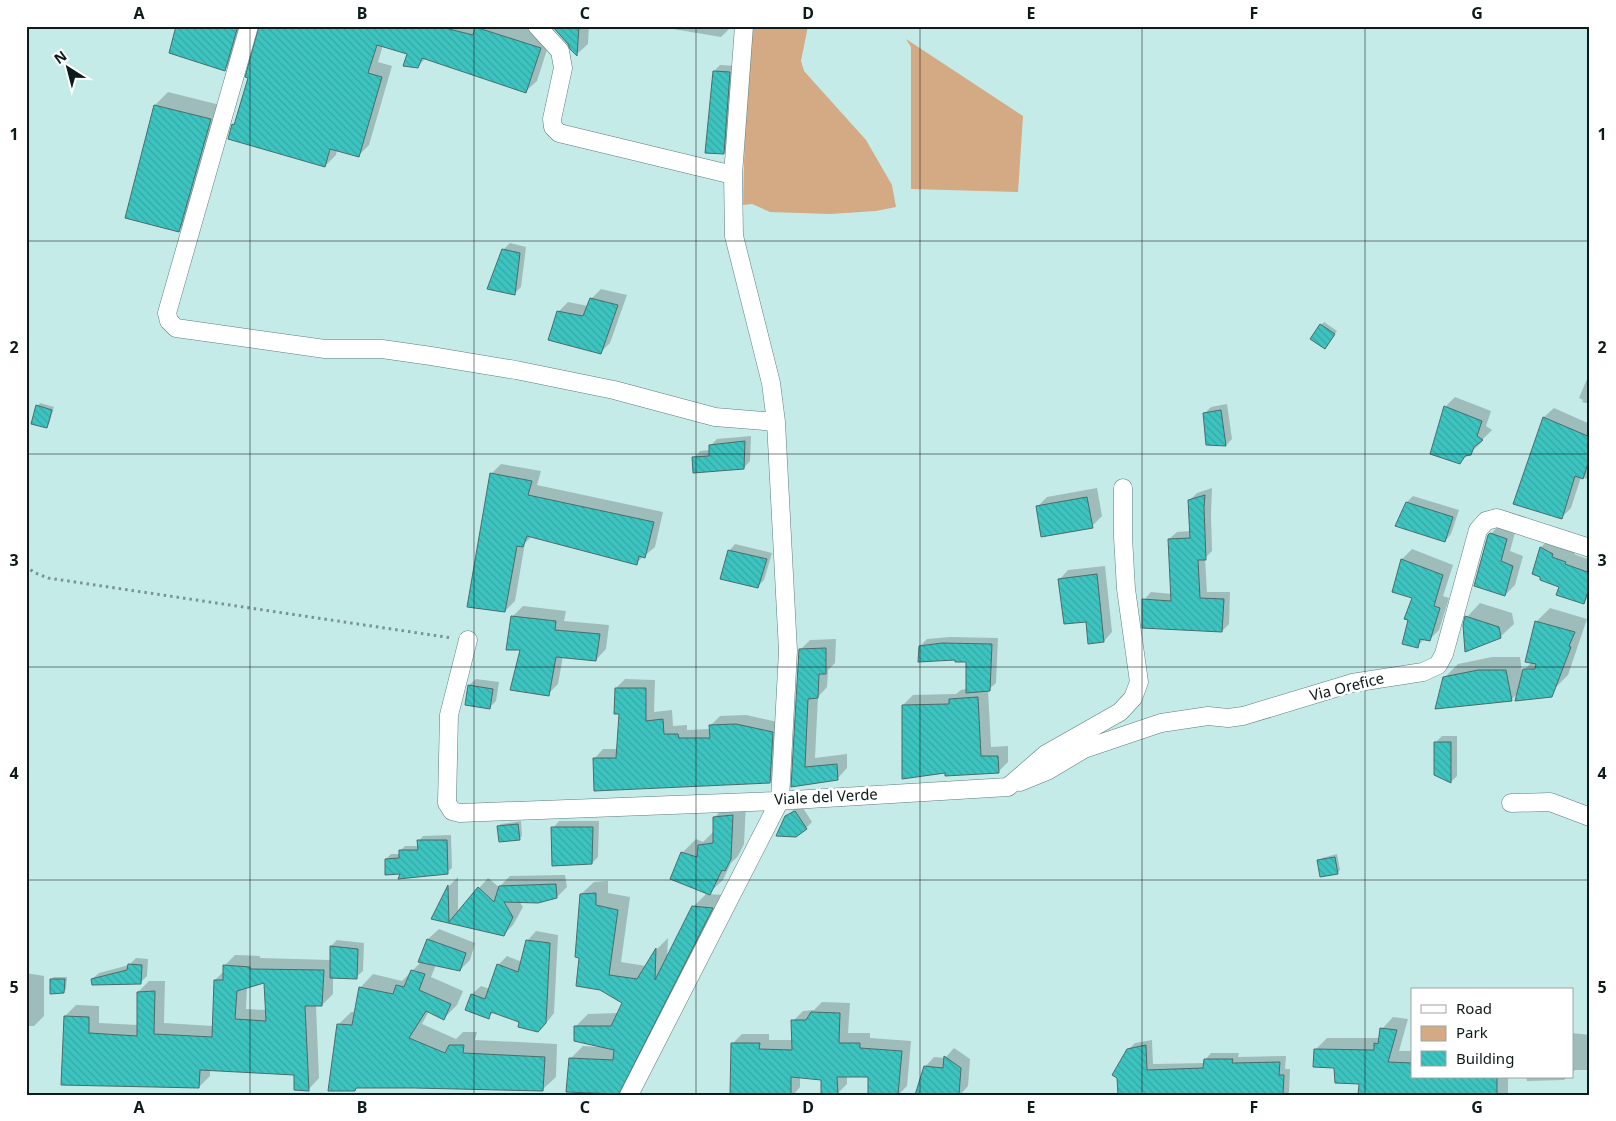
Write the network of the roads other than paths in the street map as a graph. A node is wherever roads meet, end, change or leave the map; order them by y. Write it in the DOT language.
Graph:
graph roads {
  1 [pos="249,26"];
  2 [pos="537,26"];
  3 [pos="744,26"];
  4 [pos="732,175"];
  5 [pos="776,422"];
  6 [pos="1123,488"];
  7 [pos="1590,548"];
  8 [pos="468,640"];
  9 [pos="1008,786"];
  10 [pos="780,800"];
  11 [pos="1511,804"];
  12 [pos="1590,817"];
  13 [pos="629,1095"];
  1 -- 5 [label="street"];
  2 -- 4 [label="street"];
  3 -- 4 [label="street"];
  4 -- 5 [label="street"];
  5 -- 10 [label="street"];
  6 -- 9 [label="street"];
  7 -- 9 [label="street, Via Orefice"];
  8 -- 10 [label="street, Viale del Verde"];
  9 -- 10 [label="street, Viale del Verde"];
  10 -- 13 [label="street"];
  11 -- 12 [label="street"];
}
